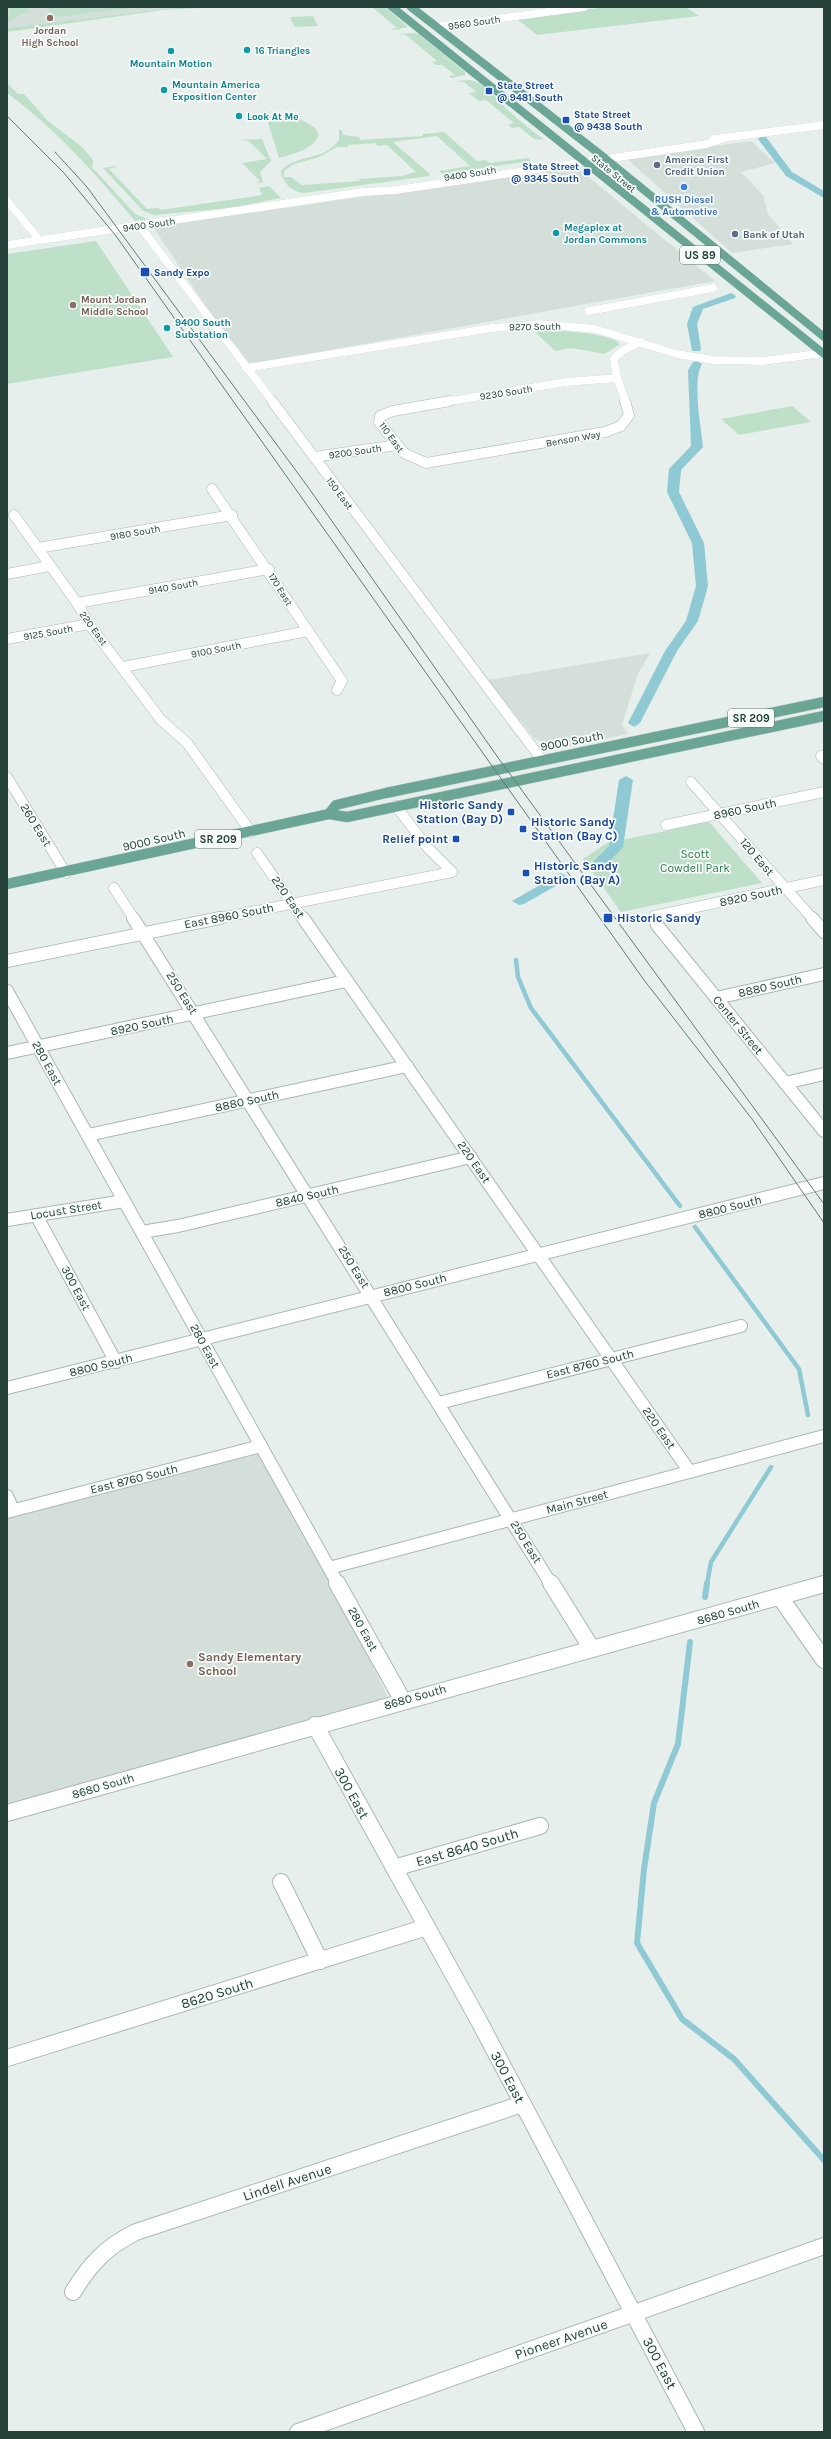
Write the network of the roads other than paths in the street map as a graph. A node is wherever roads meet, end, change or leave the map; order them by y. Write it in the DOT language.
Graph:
graph roads {
  1 [pos="392,7"];
  2 [pos="411,7"];
  3 [pos="584,7"];
  4 [pos="436,27"];
  5 [pos="824,125"];
  6 [pos="722,139"];
  7 [pos="599,153"];
  8 [pos="577,157"];
  9 [pos="606,159"];
  10 [pos="583,162"];
  11 [pos="362,192"];
  12 [pos="8,203"];
  13 [pos="139,225"];
  14 [pos="39,239"];
  15 [pos="7,245"];
  16 [pos="713,288"];
  17 [pos="589,311"];
  18 [pos="824,337"];
  19 [pos="641,342"];
  20 [pos="824,353"];
  21 [pos="246,368"];
  22 [pos="618,378"];
  23 [pos="393,411"];
  24 [pos="397,445"];
  25 [pos="314,457"];
  26 [pos="420,462"];
  27 [pos="212,489"];
  28 [pos="14,515"];
  29 [pos="232,515"];
  30 [pos="38,548"];
  31 [pos="49,566"];
  32 [pos="269,569"];
  33 [pos="7,574"];
  34 [pos="77,604"];
  35 [pos="89,624"];
  36 [pos="308,631"];
  37 [pos="7,639"];
  38 [pos="123,667"];
  39 [pos="337,690"];
  40 [pos="824,702"];
  41 [pos="824,709"];
  42 [pos="824,716"];
  43 [pos="756,730"];
  44 [pos="542,760"];
  45 [pos="612,761"];
  46 [pos="7,777"];
  47 [pos="691,782"];
  48 [pos="824,792"];
  49 [pos="396,806"];
  50 [pos="329,814"];
  51 [pos="720,814"];
  52 [pos="666,825"];
  53 [pos="251,832"];
  54 [pos="257,853"];
  55 [pos="66,872"];
  56 [pos="824,880"];
  57 [pos="7,884"];
  58 [pos="114,888"];
  59 [pos="784,888"];
  60 [pos="292,904"];
  61 [pos="654,916"];
  62 [pos="824,932"];
  63 [pos="144,933"];
  64 [pos="7,961"];
  65 [pos="824,974"];
  66 [pos="346,981"];
  67 [pos="7,991"];
  68 [pos="716,998"];
  69 [pos="194,1013"];
  70 [pos="38,1047"];
  71 [pos="7,1053"];
  72 [pos="407,1066"];
  73 [pos="824,1074"];
  74 [pos="785,1083"];
  75 [pos="249,1100"];
  76 [pos="824,1131"];
  77 [pos="88,1135"];
  78 [pos="471,1158"];
  79 [pos="824,1183"];
  80 [pos="309,1195"];
  81 [pos="124,1201"];
  82 [pos="36,1215"];
  83 [pos="7,1220"];
  84 [pos="142,1232"];
  85 [pos="538,1255"];
  86 [pos="372,1296"];
  87 [pos="741,1326"];
  88 [pos="202,1340"];
  89 [pos="610,1359"];
  90 [pos="116,1362"];
  91 [pos="7,1388"];
  92 [pos="440,1403"];
  93 [pos="824,1436"];
  94 [pos="261,1446"];
  95 [pos="690,1472"];
  96 [pos="7,1496"];
  97 [pos="10,1511"];
  98 [pos="513,1520"];
  99 [pos="329,1568"];
  100 [pos="824,1584"];
  101 [pos="780,1597"];
  102 [pos="592,1649"];
  103 [pos="824,1660"];
  104 [pos="403,1701"];
  105 [pos="315,1725"];
  106 [pos="7,1813"];
  107 [pos="540,1826"];
  108 [pos="394,1868"];
  109 [pos="281,1882"];
  110 [pos="427,1927"];
  111 [pos="320,1961"];
  112 [pos="7,2058"];
  113 [pos="522,2104"];
  114 [pos="824,2246"];
  115 [pos="73,2292"];
  116 [pos="634,2313"];
  117 [pos="298,2432"];
  118 [pos="696,2432"];
  1 -- 8 [label="main road, State Street / US 89"];
  2 -- 4 [label="main road, State Street / US 89"];
  3 -- 4 [label="street, 9560 South"];
  4 -- 7 [label="main road, State Street / US 89"];
  5 -- 6 [label="street, 9400 South"];
  6 -- 7 [label="street, 9400 South"];
  6 -- 9 [label="street, 9400 South"];
  7 -- 8 [label="street, 9400 South"];
  7 -- 9 [label="main road, State Street / US 89"];
  8 -- 10 [label="main road, State Street / US 89"];
  8 -- 11 [label="street, 9400 South"];
  9 -- 10 [label="street, 9400 South"];
  9 -- 18 [label="main road, State Street / US 89"];
  10 -- 11 [label="street, 9400 South"];
  10 -- 20 [label="main road, State Street / US 89"];
  11 -- 13 [label="street, 9400 South"];
  12 -- 14 [label="street"];
  13 -- 14 [label="street, 9400 South"];
  13 -- 21 [label="street, 150 East"];
  14 -- 15 [label="street, 9400 South"];
  16 -- 17 [label="street"];
  19 -- 20 [label="street, 9270 South"];
  19 -- 21 [label="street, 9270 South"];
  19 -- 22 [label="street, Benson Way"];
  21 -- 25 [label="street, 150 East"];
  22 -- 23 [label="street, 9230 South"];
  22 -- 26 [label="street, Benson Way"];
  23 -- 24 [label="street, 110 East"];
  24 -- 25 [label="street, 9200 South"];
  24 -- 26 [label="street, 110 East"];
  25 -- 44 [label="street, 150 East"];
  27 -- 29 [label="street, 170 East"];
  28 -- 30 [label="street, 220 East"];
  29 -- 30 [label="street, 9180 South"];
  29 -- 32 [label="street, 170 East"];
  30 -- 31 [label="street, 220 East"];
  31 -- 33 [label="street"];
  31 -- 34 [label="street, 220 East"];
  32 -- 34 [label="street, 9140 South"];
  32 -- 36 [label="street, 170 East"];
  34 -- 35 [label="street, 220 East"];
  35 -- 37 [label="street, 9125 South"];
  35 -- 38 [label="street, 220 East"];
  36 -- 38 [label="street, 9100 South"];
  36 -- 39 [label="street, 170 East"];
  38 -- 53 [label="street, 220 East"];
  40 -- 44 [label="main road, 9000 South / SR 209"];
  41 -- 43 [label="main road"];
  42 -- 43 [label="main road, 9000 South / SR 209"];
  43 -- 45 [label="main road, 9000 South / SR 209"];
  44 -- 45 [label="main road"];
  44 -- 50 [label="main road, 9000 South / SR 209"];
  45 -- 49 [label="main road, 9000 South / SR 209"];
  46 -- 55 [label="street, 260 East"];
  47 -- 51 [label="street, 120 East"];
  48 -- 51 [label="street, 8960 South"];
  49 -- 50 [label="main road, 9000 South / SR 209"];
  49 -- 60 [label="street, East 8960 South"];
  50 -- 53 [label="main road, 9000 South / SR 209"];
  51 -- 52 [label="street, 8960 South"];
  51 -- 59 [label="street, 120 East"];
  53 -- 55 [label="main road, 9000 South / SR 209"];
  54 -- 60 [label="street, 220 East"];
  55 -- 57 [label="main road, 9000 South / SR 209"];
  56 -- 59 [label="street, 8920 South"];
  58 -- 63 [label="street, 250 East"];
  59 -- 61 [label="street, 8920 South"];
  59 -- 62 [label="street, 120 East"];
  60 -- 63 [label="street, East 8960 South"];
  60 -- 66 [label="street, 220 East"];
  61 -- 68 [label="street, Center Street"];
  63 -- 64 [label="street, East 8960 South"];
  63 -- 69 [label="street, 250 East"];
  65 -- 68 [label="street, 8880 South"];
  66 -- 69 [label="street, 8920 South"];
  66 -- 72 [label="street, 220 East"];
  67 -- 70 [label="street, 280 East"];
  68 -- 74 [label="street, Center Street"];
  69 -- 70 [label="street, 8920 South"];
  69 -- 75 [label="street, 250 East"];
  70 -- 71 [label="street, 8920 South"];
  70 -- 77 [label="street, 280 East"];
  72 -- 75 [label="street, 8880 South"];
  72 -- 78 [label="street, 220 East"];
  73 -- 74 [label="street"];
  74 -- 76 [label="street, Center Street"];
  75 -- 77 [label="street, 8880 South"];
  75 -- 80 [label="street, 250 East"];
  77 -- 81 [label="street, 280 East"];
  78 -- 80 [label="street, 8840 South"];
  78 -- 85 [label="street, 220 East"];
  79 -- 85 [label="street, 8800 South"];
  80 -- 84 [label="street, 8840 South"];
  80 -- 86 [label="street, 250 East"];
  81 -- 82 [label="street, Locust Street"];
  81 -- 84 [label="street, 280 East"];
  82 -- 83 [label="street, Locust Street"];
  82 -- 90 [label="street, 300 East"];
  84 -- 88 [label="street, 280 East"];
  85 -- 86 [label="street, 8800 South"];
  85 -- 89 [label="street, 220 East"];
  86 -- 88 [label="street, 8800 South"];
  86 -- 92 [label="street, 250 East"];
  87 -- 89 [label="street, East 8760 South"];
  88 -- 90 [label="street, 8800 South"];
  88 -- 94 [label="street, 280 East"];
  89 -- 92 [label="street, East 8760 South"];
  89 -- 95 [label="street, 220 East"];
  90 -- 91 [label="street, 8800 South"];
  92 -- 98 [label="street, 250 East"];
  93 -- 95 [label="street, Main Street"];
  94 -- 97 [label="street, East 8760 South"];
  94 -- 99 [label="street, 280 East"];
  95 -- 98 [label="street, Main Street"];
  96 -- 97 [label="street"];
  98 -- 99 [label="street, Main Street"];
  98 -- 102 [label="street, 250 East"];
  99 -- 104 [label="street, 280 East"];
  100 -- 101 [label="street, 8680 South"];
  101 -- 102 [label="street, 8680 South"];
  101 -- 103 [label="street"];
  102 -- 104 [label="street, 8680 South"];
  104 -- 105 [label="street, 8680 South"];
  105 -- 106 [label="street, 8680 South"];
  105 -- 108 [label="street, 300 East"];
  107 -- 108 [label="street, East 8640 South"];
  108 -- 110 [label="street, 300 East"];
  109 -- 111 [label="street"];
  110 -- 111 [label="street, 8620 South"];
  110 -- 113 [label="street, 300 East"];
  111 -- 112 [label="street, 8620 South"];
  113 -- 115 [label="street, Lindell Avenue"];
  113 -- 116 [label="street, 300 East"];
  114 -- 116 [label="street, Pioneer Avenue"];
  116 -- 117 [label="street, Pioneer Avenue"];
  116 -- 118 [label="street, 300 East"];
}
